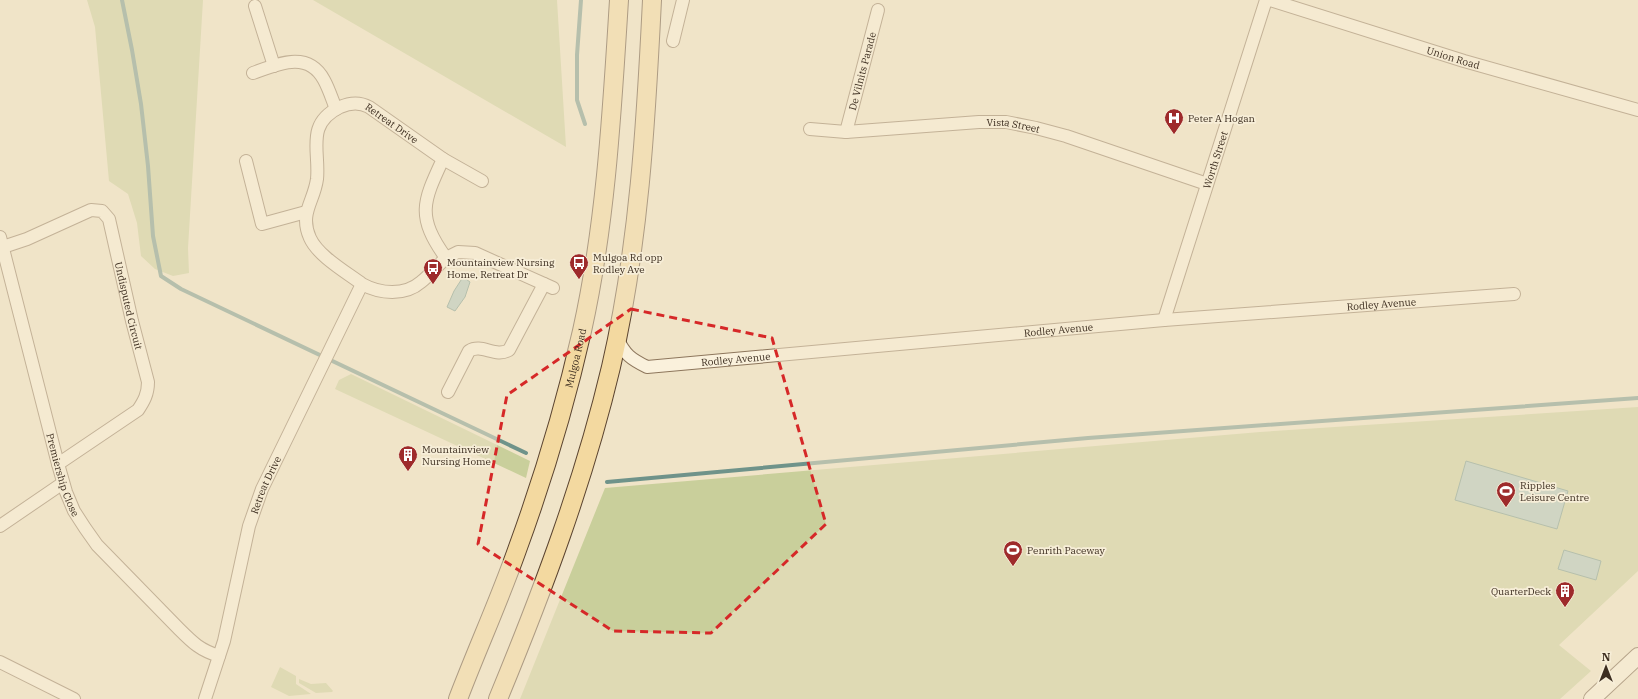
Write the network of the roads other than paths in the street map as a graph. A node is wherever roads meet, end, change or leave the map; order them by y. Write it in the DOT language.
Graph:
graph roads {
  1 [pos="619,0"];
  2 [pos="652,0"];
  3 [pos="683,0"];
  4 [pos="1266,0"];
  5 [pos="1270,0"];
  6 [pos="255,6"];
  7 [pos="878,10"];
  8 [pos="672,41"];
  9 [pos="274,66"];
  10 [pos="253,73"];
  11 [pos="336,109"];
  12 [pos="1638,110"];
  13 [pos="810,129"];
  14 [pos="846,132"];
  15 [pos="443,159"];
  16 [pos="246,160"];
  17 [pos="482,181"];
  18 [pos="1207,184"];
  19 [pos="306,212"];
  20 [pos="1,242"];
  21 [pos="446,258"];
  22 [pos="362,284"];
  23 [pos="1514,294"];
  24 [pos="1164,320"];
  25 [pos="617,338"];
  26 [pos="448,392"];
  27 [pos="58,464"];
  28 [pos="63,483"];
  29 [pos="0,526"];
  30 [pos="219,656"];
  31 [pos="1638,656"];
  32 [pos="0,662"];
  33 [pos="74,699"];
  34 [pos="205,699"];
  35 [pos="458,699"];
  36 [pos="498,699"];
  37 [pos="1592,699"];
  1 -- 35 [label="main road, Mulgoa Road"];
  2 -- 25 [label="main road"];
  3 -- 8 [label="street"];
  4 -- 18 [label="street, Worth Street"];
  5 -- 12 [label="street, Union Road"];
  6 -- 9 [label="street"];
  7 -- 14 [label="street, De Vilnits Parade"];
  9 -- 10 [label="street"];
  9 -- 11 [label="street"];
  11 -- 15 [label="street, Retreat Drive"];
  11 -- 19 [label="street"];
  13 -- 14 [label="street, Vista Street"];
  14 -- 18 [label="street, Vista Street"];
  15 -- 17 [label="street, Retreat Drive"];
  15 -- 21 [label="street"];
  16 -- 19 [label="street"];
  18 -- 24 [label="street, Worth Street"];
  19 -- 22 [label="street"];
  20 -- 27 [label="street, Premiership Close"];
  20 -- 27 [label="street, Undisputed Circuit"];
  21 -- 22 [label="street"];
  21 -- 26 [label="street"];
  22 -- 30 [label="street, Retreat Drive"];
  23 -- 24 [label="street, Rodley Avenue"];
  24 -- 25 [label="street, Rodley Avenue"];
  25 -- 36 [label="main road"];
  27 -- 28 [label="street, Premiership Close"];
  28 -- 29 [label="street"];
  28 -- 30 [label="street, Premiership Close"];
  30 -- 34 [label="street, Retreat Drive"];
  31 -- 37 [label="street"];
  32 -- 33 [label="street"];
}
